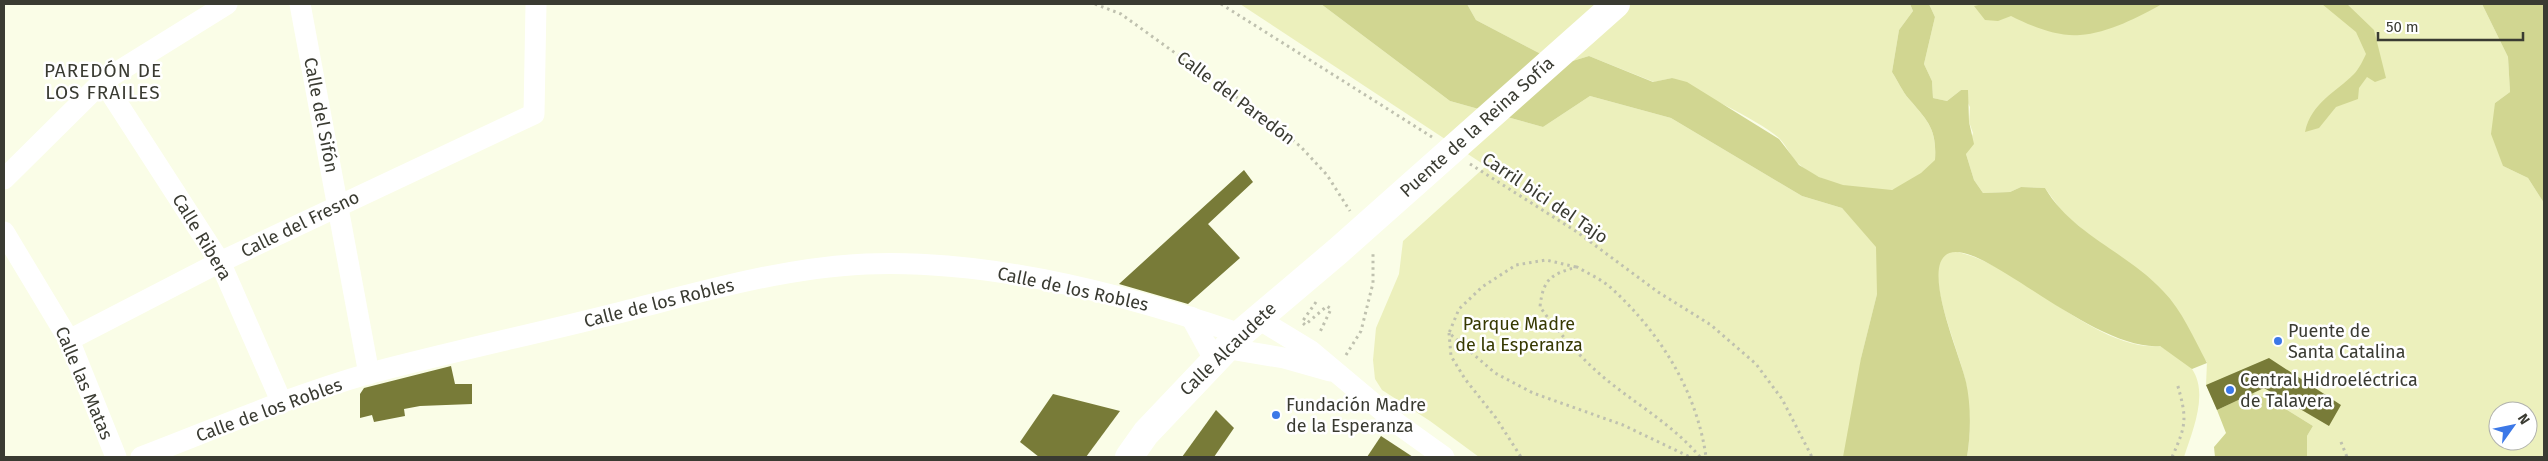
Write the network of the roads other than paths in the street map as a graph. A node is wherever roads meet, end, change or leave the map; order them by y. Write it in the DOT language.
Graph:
graph roads {
  1 [pos="227,4"];
  2 [pos="300,4"];
  3 [pos="536,4"];
  4 [pos="1616,4"];
  5 [pos="103,81"];
  6 [pos="4,179"];
  7 [pos="338,206"];
  8 [pos="4,232"];
  9 [pos="1338,251"];
  10 [pos="220,262"];
  11 [pos="1191,317"];
  12 [pos="69,340"];
  13 [pos="1234,340"];
  14 [pos="1335,372"];
  15 [pos="369,374"];
  16 [pos="282,403"];
  17 [pos="116,457"];
  18 [pos="141,457"];
  19 [pos="1129,457"];
  20 [pos="1444,457"];
  1 -- 5 [label="street"];
  2 -- 7 [label="street, Calle del Sifón"];
  3 -- 7 [label="street, Calle del Fresno"];
  4 -- 9 [label="main road, Puente de la Reina Sofía"];
  5 -- 6 [label="street"];
  5 -- 10 [label="street, Calle Ribera"];
  7 -- 10 [label="street, Calle del Fresno"];
  7 -- 15 [label="street, Calle del Sifón"];
  8 -- 12 [label="street, Calle las Matas"];
  9 -- 13 [label="main road, Calle Alcaudete"];
  10 -- 12 [label="street, Calle del Fresno"];
  10 -- 16 [label="street, Calle Ribera"];
  11 -- 13 [label="street"];
  11 -- 13 [label="street, Calle de los Robles"];
  11 -- 15 [label="street, Calle de los Robles"];
  12 -- 17 [label="street, Calle las Matas"];
  13 -- 14 [label="street"];
  13 -- 14 [label="street"];
  13 -- 19 [label="main road, Calle Alcaudete"];
  14 -- 20 [label="street"];
  15 -- 16 [label="street, Calle de los Robles"];
  16 -- 18 [label="street, Calle de los Robles"];
}
